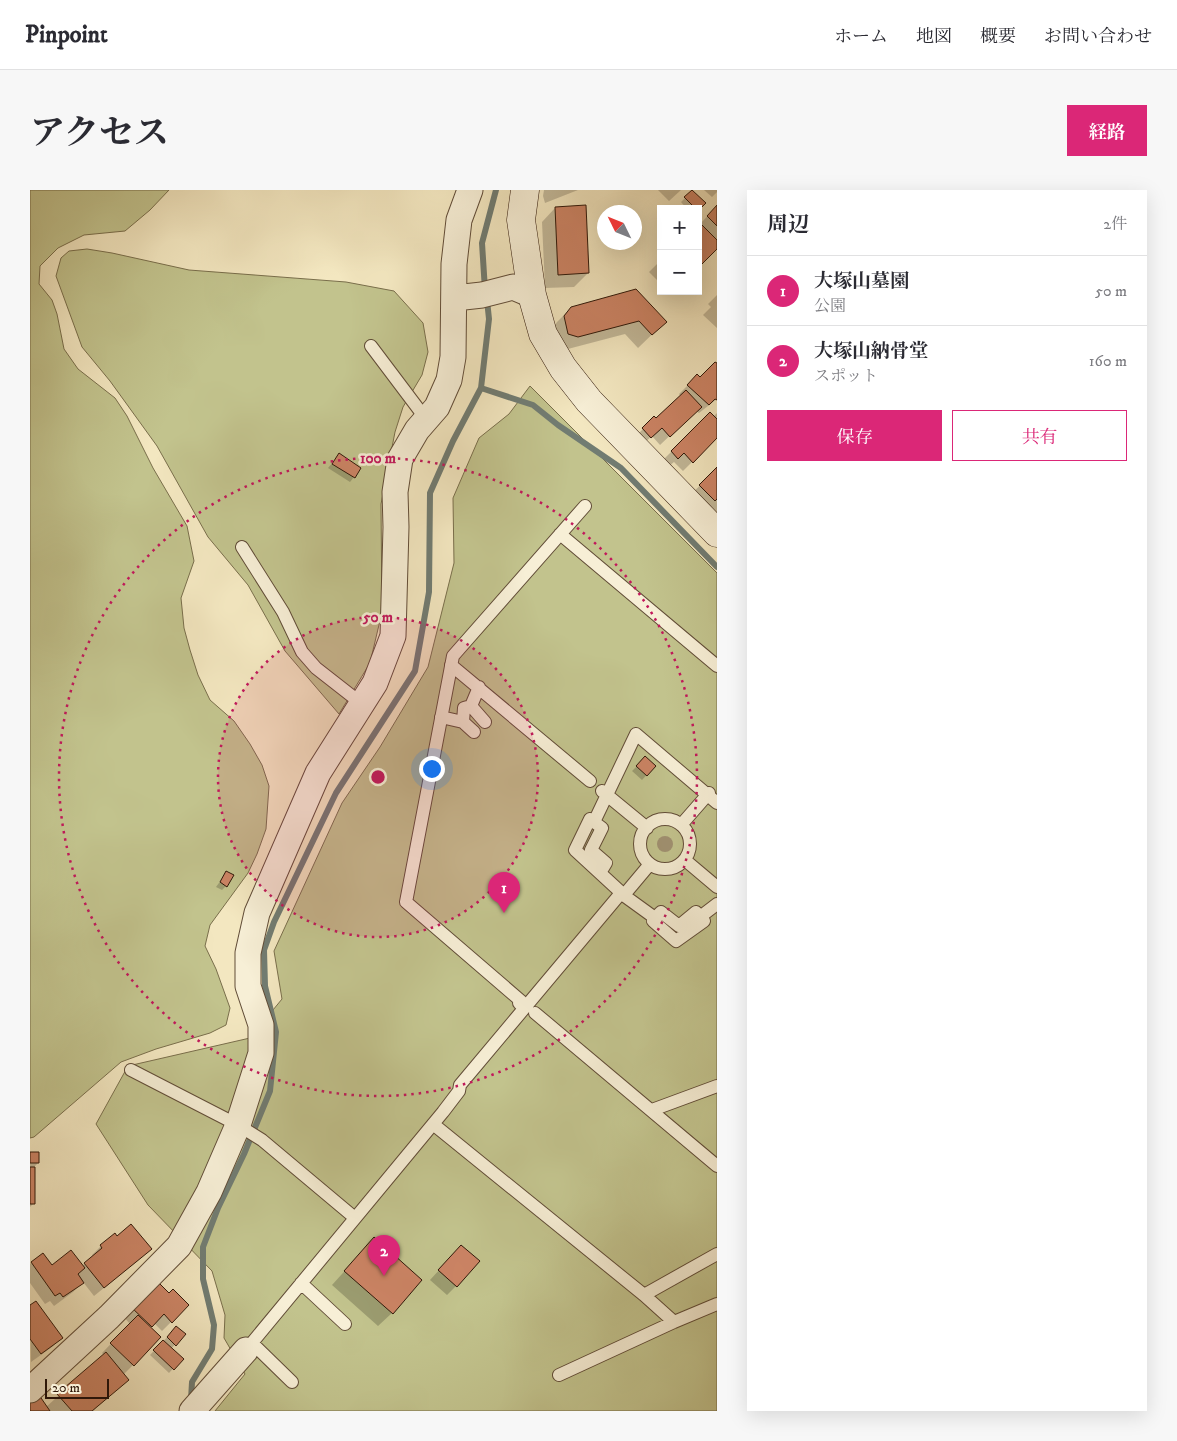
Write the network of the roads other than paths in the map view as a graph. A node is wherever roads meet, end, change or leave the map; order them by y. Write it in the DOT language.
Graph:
graph roads {
  1 [pos="470,190"];
  2 [pos="525,190"];
  3 [pos="523,291"];
  4 [pos="455,298"];
  5 [pos="371,346"];
  6 [pos="426,419"];
  7 [pos="585,506"];
  8 [pos="717,533"];
  9 [pos="560,534"];
  10 [pos="242,547"];
  11 [pos="451,665"];
  12 [pos="717,666"];
  13 [pos="478,687"];
  14 [pos="362,704"];
  15 [pos="472,706"];
  16 [pos="441,717"];
  17 [pos="463,722"];
  18 [pos="485,722"];
  19 [pos="474,732"];
  20 [pos="590,780"];
  21 [pos="713,792"];
  22 [pos="605,793"];
  23 [pos="682,825"];
  24 [pos="647,828"];
  25 [pos="685,860"];
  26 [pos="650,864"];
  27 [pos="717,887"];
  28 [pos="624,895"];
  29 [pos="717,904"];
  30 [pos="562,968"];
  31 [pos="530,1011"];
  32 [pos="495,1049"];
  33 [pos="131,1070"];
  34 [pos="717,1086"];
  35 [pos="652,1110"];
  36 [pos="433,1124"];
  37 [pos="238,1126"];
  38 [pos="717,1166"];
  39 [pos="355,1218"];
  40 [pos="717,1254"];
  41 [pos="301,1283"];
  42 [pos="644,1295"];
  43 [pos="717,1304"];
  44 [pos="674,1322"];
  45 [pos="345,1324"];
  46 [pos="244,1352"];
  47 [pos="559,1374"];
  48 [pos="292,1382"];
  49 [pos="30,1390"];
  50 [pos="192,1411"];
  1 -- 4 [label="street"];
  2 -- 3 [label="street"];
  3 -- 4 [label="street"];
  3 -- 8 [label="street"];
  4 -- 6 [label="street"];
  5 -- 6 [label="lane"];
  6 -- 14 [label="street"];
  7 -- 9 [label="lane"];
  9 -- 11 [label="lane"];
  9 -- 12 [label="lane"];
  10 -- 14 [label="lane"];
  11 -- 13 [label="lane"];
  11 -- 16 [label="lane"];
  13 -- 15 [label="lane"];
  13 -- 20 [label="lane"];
  14 -- 37 [label="street"];
  15 -- 17 [label="lane"];
  15 -- 18 [label="lane"];
  16 -- 17 [label="lane"];
  16 -- 31 [label="lane"];
  17 -- 19 [label="lane"];
  21 -- 22 [label="lane"];
  21 -- 23 [label="lane"];
  22 -- 24 [label="lane"];
  22 -- 28 [label="lane"];
  23 -- 24 [label="lane"];
  23 -- 25 [label="lane"];
  24 -- 26 [label="lane"];
  25 -- 26 [label="lane"];
  25 -- 27 [label="lane"];
  26 -- 28 [label="lane"];
  28 -- 29 [label="lane"];
  28 -- 30 [label="lane"];
  30 -- 31 [label="lane"];
  30 -- 32 [label="lane"];
  31 -- 32 [label="lane"];
  31 -- 35 [label="lane"];
  32 -- 36 [label="lane"];
  33 -- 37 [label="lane"];
  34 -- 35 [label="lane"];
  35 -- 38 [label="lane"];
  36 -- 39 [label="lane"];
  36 -- 42 [label="lane"];
  37 -- 39 [label="lane"];
  37 -- 49 [label="street"];
  39 -- 41 [label="lane"];
  40 -- 42 [label="lane"];
  41 -- 45 [label="lane"];
  41 -- 46 [label="lane"];
  42 -- 44 [label="lane"];
  43 -- 44 [label="lane"];
  44 -- 47 [label="lane"];
  46 -- 48 [label="lane"];
  46 -- 50 [label="street"];
}
